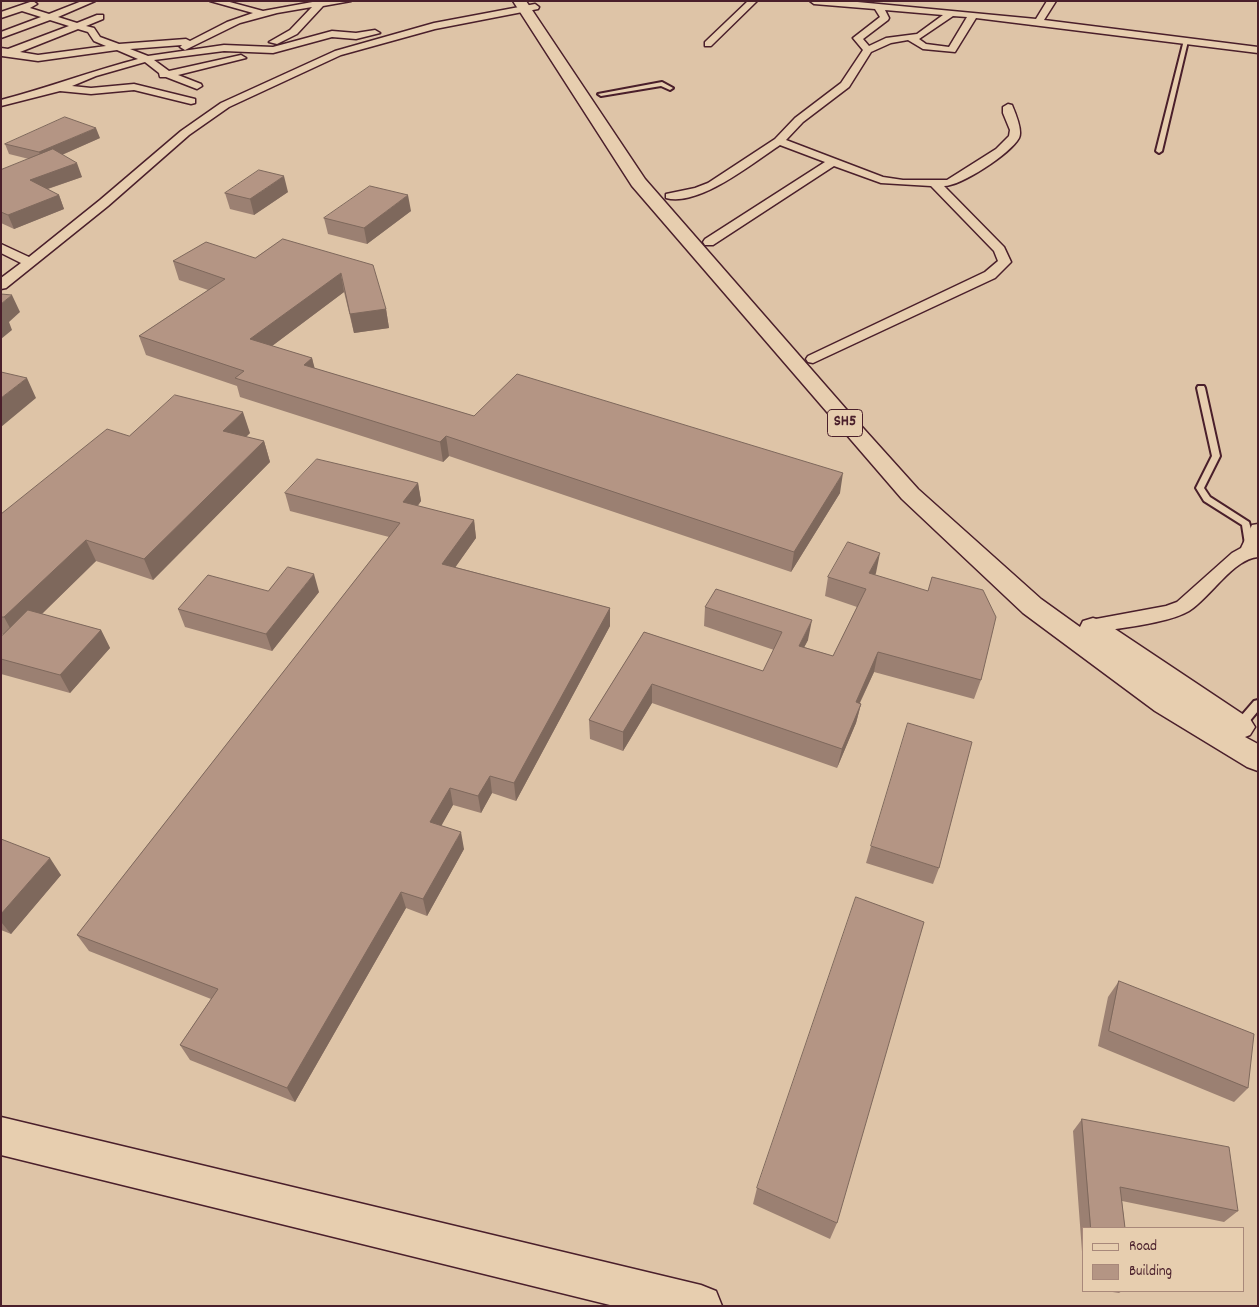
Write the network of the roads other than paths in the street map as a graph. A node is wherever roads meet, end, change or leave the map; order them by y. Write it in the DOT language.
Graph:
graph roads {
  1 [pos="41,1"];
  2 [pos="91,1"];
  3 [pos="214,1"];
  4 [pos="347,1"];
  5 [pos="753,1"];
  6 [pos="814,1"];
  7 [pos="1052,1"];
  8 [pos="527,4"];
  9 [pos="319,5"];
  10 [pos="22,8"];
  11 [pos="2,14"];
  12 [pos="263,14"];
  13 [pos="950,14"];
  14 [pos="972,15"];
  15 [pos="886,16"];
  16 [pos="48,17"];
  17 [pos="100,17"];
  18 [pos="1038,22"];
  19 [pos="302,25"];
  20 [pos="77,26"];
  21 [pos="434,26"];
  22 [pos="910,26"];
  23 [pos="928,31"];
  24 [pos="332,34"];
  25 [pos="1,35"];
  26 [pos="911,38"];
  27 [pos="200,41"];
  28 [pos="1186,41"];
  29 [pos="370,43"];
  30 [pos="708,44"];
  31 [pos="121,49"];
  32 [pos="868,50"];
  33 [pos="1258,50"];
  34 [pos="178,51"];
  35 [pos="3,53"];
  36 [pos="243,53"];
  37 [pos="147,59"];
  38 [pos="166,73"];
  39 [pos="197,86"];
  40 [pos="60,88"];
  41 [pos="116,88"];
  42 [pos="670,88"];
  43 [pos="601,94"];
  44 [pos="1,103"];
  45 [pos="204,105"];
  46 [pos="1008,107"];
  47 [pos="779,141"];
  48 [pos="1159,151"];
  49 [pos="833,162"];
  50 [pos="935,184"];
  51 [pos="670,196"];
  52 [pos="709,242"];
  53 [pos="1,248"];
  54 [pos="16,255"];
  55 [pos="1,262"];
  56 [pos="30,262"];
  57 [pos="1,285"];
  58 [pos="813,359"];
  59 [pos="1201,388"];
  60 [pos="857,422"];
  61 [pos="1258,529"];
  62 [pos="1252,550"];
  63 [pos="1091,626"];
  64 [pos="1258,704"];
  65 [pos="1239,727"];
  66 [pos="1258,738"];
  67 [pos="1258,759"];
  68 [pos="1,1136"];
  69 [pos="701,1306"];
  1 -- 10 [label="street"];
  2 -- 16 [label="street"];
  3 -- 12 [label="street"];
  4 -- 9 [label="street"];
  5 -- 30 [label="street"];
  6 -- 15 [label="street"];
  7 -- 18 [label="street"];
  8 -- 21 [label="street"];
  8 -- 43 [label="main road, SH5"];
  8 -- 60 [label="main road, SH5"];
  9 -- 12 [label="street"];
  9 -- 19 [label="street"];
  10 -- 11 [label="street"];
  10 -- 16 [label="street"];
  12 -- 27 [label="street"];
  13 -- 14 [label="street"];
  13 -- 15 [label="street"];
  13 -- 23 [label="street"];
  14 -- 18 [label="street"];
  14 -- 26 [label="street"];
  15 -- 32 [label="street"];
  16 -- 20 [label="street"];
  16 -- 25 [label="street"];
  17 -- 20 [label="street"];
  18 -- 28 [label="street"];
  19 -- 24 [label="street"];
  19 -- 36 [label="street"];
  20 -- 31 [label="street"];
  20 -- 35 [label="street"];
  21 -- 24 [label="street"];
  21 -- 29 [label="street"];
  22 -- 23 [label="street"];
  23 -- 26 [label="street"];
  24 -- 29 [label="street"];
  24 -- 36 [label="street"];
  26 -- 32 [label="street"];
  27 -- 31 [label="street"];
  27 -- 34 [label="street"];
  28 -- 33 [label="street"];
  28 -- 48 [label="lane"];
  29 -- 45 [label="street"];
  31 -- 34 [label="street"];
  31 -- 35 [label="street"];
  31 -- 37 [label="street"];
  32 -- 47 [label="street"];
  34 -- 36 [label="street"];
  34 -- 37 [label="street"];
  34 -- 38 [label="street"];
  36 -- 38 [label="street"];
  36 -- 39 [label="street"];
  37 -- 38 [label="street"];
  37 -- 40 [label="street"];
  38 -- 39 [label="street"];
  38 -- 41 [label="street"];
  39 -- 45 [label="street"];
  40 -- 41 [label="street"];
  40 -- 44 [label="street"];
  41 -- 45 [label="street"];
  42 -- 43 [label="lane"];
  43 -- 51 [label="main road, SH5"];
  45 -- 56 [label="street"];
  46 -- 50 [label="street"];
  47 -- 49 [label="street"];
  47 -- 51 [label="street"];
  49 -- 50 [label="street"];
  49 -- 52 [label="street"];
  50 -- 58 [label="street"];
  51 -- 52 [label="main road, SH5"];
  52 -- 58 [label="main road, SH5"];
  53 -- 54 [label="street"];
  54 -- 55 [label="street"];
  54 -- 56 [label="street"];
  56 -- 57 [label="street"];
  58 -- 60 [label="main road, SH5"];
  59 -- 62 [label="lane"];
  60 -- 63 [label="main road, SH5"];
  60 -- 67 [label="main road, SH5"];
  61 -- 62 [label="street"];
  62 -- 63 [label="street"];
  63 -- 65 [label="main road, SH5"];
  64 -- 65 [label="lane"];
  65 -- 66 [label="main road, SH5"];
  68 -- 69 [label="main road"];
}
